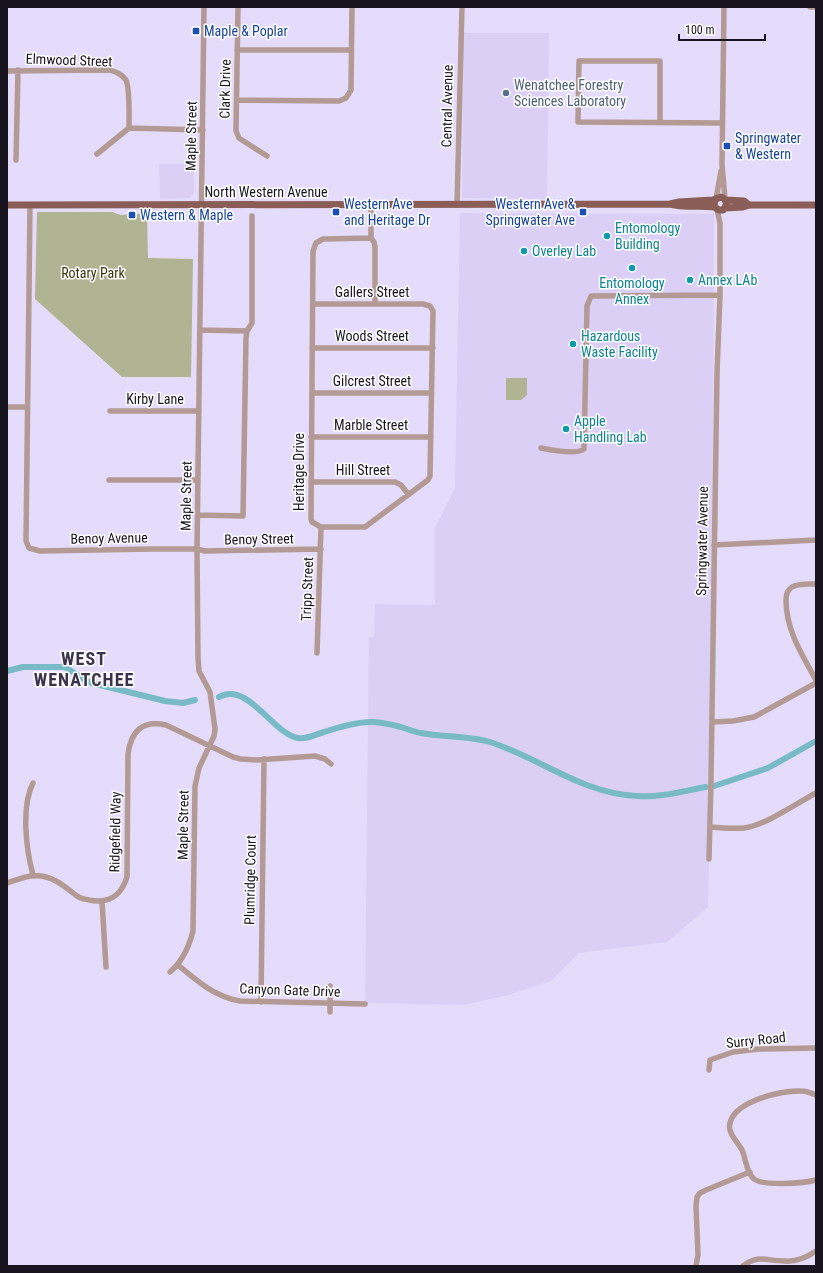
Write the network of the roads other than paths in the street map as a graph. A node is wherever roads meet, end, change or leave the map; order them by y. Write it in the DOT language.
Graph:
graph roads {
  1 [pos="204,7"];
  2 [pos="238,7"];
  3 [pos="352,7"];
  4 [pos="462,7"];
  5 [pos="724,7"];
  6 [pos="810,7"];
  7 [pos="816,7"];
  8 [pos="237,50"];
  9 [pos="352,50"];
  10 [pos="18,70"];
  11 [pos="7,71"];
  12 [pos="237,100"];
  13 [pos="660,122"];
  14 [pos="722,123"];
  15 [pos="129,128"];
  16 [pos="203,130"];
  17 [pos="97,154"];
  18 [pos="268,156"];
  19 [pos="16,160"];
  20 [pos="722,165"];
  21 [pos="725,200"];
  22 [pos="749,204"];
  23 [pos="202,205"];
  24 [pos="371,205"];
  25 [pos="457,205"];
  26 [pos="719,205"];
  27 [pos="816,205"];
  28 [pos="7,206"];
  29 [pos="30,206"];
  30 [pos="252,216"];
  31 [pos="371,238"];
  32 [pos="720,295"];
  33 [pos="313,304"];
  34 [pos="374,304"];
  35 [pos="200,330"];
  36 [pos="248,331"];
  37 [pos="312,348"];
  38 [pos="432,348"];
  39 [pos="312,393"];
  40 [pos="431,393"];
  41 [pos="7,407"];
  42 [pos="27,407"];
  43 [pos="110,411"];
  44 [pos="199,411"];
  45 [pos="311,437"];
  46 [pos="431,437"];
  47 [pos="541,448"];
  48 [pos="109,480"];
  49 [pos="198,480"];
  50 [pos="311,482"];
  51 [pos="408,494"];
  52 [pos="198,515"];
  53 [pos="321,527"];
  54 [pos="816,540"];
  55 [pos="714,545"];
  56 [pos="197,549"];
  57 [pos="320,549"];
  58 [pos="816,584"];
  59 [pos="317,652"];
  60 [pos="816,681"];
  61 [pos="712,722"];
  62 [pos="210,746"];
  63 [pos="264,759"];
  64 [pos="332,764"];
  65 [pos="33,783"];
  66 [pos="816,793"];
  67 [pos="710,827"];
  68 [pos="709,859"];
  69 [pos="33,875"];
  70 [pos="7,882"];
  71 [pos="102,901"];
  72 [pos="178,965"];
  73 [pos="106,968"];
  74 [pos="170,972"];
  75 [pos="330,986"];
  76 [pos="261,1002"];
  77 [pos="330,1003"];
  78 [pos="365,1004"];
  79 [pos="330,1012"];
  80 [pos="816,1048"];
  81 [pos="709,1070"];
  82 [pos="816,1095"];
  83 [pos="750,1172"];
  84 [pos="816,1180"];
  85 [pos="816,1251"];
  86 [pos="696,1266"];
  87 [pos="743,1266"];
  1 -- 16 [label="street, Maple Street"];
  2 -- 8 [label="street, Clark Drive"];
  3 -- 9 [label="street"];
  4 -- 25 [label="street, Central Avenue"];
  5 -- 14 [label="street, Springwater Avenue"];
  6 -- 7 [label="street"];
  8 -- 9 [label="street"];
  8 -- 12 [label="street, Clark Drive"];
  9 -- 12 [label="street"];
  10 -- 11 [label="street, Elmwood Street"];
  10 -- 15 [label="street, Elmwood Street"];
  10 -- 19 [label="street"];
  12 -- 18 [label="street, Clark Drive"];
  13 -- 13 [label="street"];
  13 -- 14 [label="street"];
  14 -- 20 [label="street, Springwater Avenue"];
  15 -- 16 [label="street"];
  15 -- 17 [label="street"];
  16 -- 23 [label="street, Maple Street"];
  20 -- 21 [label="street, Springwater Avenue"];
  20 -- 26 [label="street, Springwater Avenue"];
  21 -- 22 [label="main road, North Western Avenue"];
  21 -- 26 [label="main road, North Western Avenue"];
  22 -- 26 [label="main road, North Western Avenue"];
  22 -- 27 [label="main road, North Western Avenue"];
  23 -- 24 [label="main road, North Western Avenue"];
  23 -- 29 [label="main road, North Western Avenue"];
  23 -- 35 [label="street, Maple Street"];
  24 -- 25 [label="main road, North Western Avenue"];
  24 -- 31 [label="street"];
  25 -- 26 [label="main road, North Western Avenue"];
  26 -- 32 [label="street, Springwater Avenue"];
  28 -- 29 [label="main road, North Western Avenue"];
  29 -- 42 [label="street"];
  30 -- 36 [label="street"];
  31 -- 33 [label="street, Heritage Drive"];
  31 -- 34 [label="street"];
  32 -- 47 [label="street"];
  32 -- 55 [label="street, Springwater Avenue"];
  33 -- 34 [label="street, Gallers Street"];
  33 -- 37 [label="street, Heritage Drive"];
  34 -- 38 [label="street, Gallers Street"];
  35 -- 36 [label="street"];
  35 -- 44 [label="street, Maple Street"];
  36 -- 52 [label="street"];
  37 -- 38 [label="street, Woods Street"];
  37 -- 39 [label="street, Heritage Drive"];
  38 -- 40 [label="street"];
  39 -- 40 [label="street, Gilcrest Street"];
  39 -- 45 [label="street, Heritage Drive"];
  40 -- 46 [label="street"];
  41 -- 42 [label="street"];
  42 -- 56 [label="street, Benoy Avenue"];
  43 -- 44 [label="street, Kirby Lane"];
  44 -- 49 [label="street, Maple Street"];
  45 -- 46 [label="street, Marble Street"];
  45 -- 50 [label="street, Heritage Drive"];
  46 -- 51 [label="street"];
  48 -- 49 [label="street"];
  49 -- 52 [label="street, Maple Street"];
  50 -- 51 [label="street, Hill Street"];
  50 -- 53 [label="street, Heritage Drive"];
  51 -- 53 [label="street"];
  52 -- 56 [label="street, Maple Street"];
  53 -- 57 [label="street, Tripp Street"];
  54 -- 55 [label="street"];
  55 -- 61 [label="street, Springwater Avenue"];
  56 -- 57 [label="street, Benoy Street"];
  56 -- 62 [label="street, Maple Street"];
  57 -- 59 [label="street, Tripp Street"];
  58 -- 60 [label="street"];
  60 -- 61 [label="street"];
  61 -- 67 [label="street, Springwater Avenue"];
  62 -- 63 [label="street, Ridgefield Way"];
  62 -- 71 [label="street, Ridgefield Way"];
  62 -- 72 [label="street, Maple Street"];
  63 -- 64 [label="street, Ridgefield Way"];
  63 -- 76 [label="street, Plumridge Court"];
  65 -- 69 [label="street"];
  66 -- 67 [label="street"];
  67 -- 68 [label="street, Springwater Avenue"];
  69 -- 70 [label="street"];
  69 -- 71 [label="street"];
  71 -- 73 [label="street"];
  72 -- 74 [label="street, Maple Street"];
  72 -- 76 [label="street, Canyon Gate Drive"];
  75 -- 77 [label="street"];
  76 -- 77 [label="street, Canyon Gate Drive"];
  77 -- 78 [label="street, Canyon Gate Drive"];
  77 -- 79 [label="street"];
  80 -- 81 [label="street, Surry Road"];
  82 -- 83 [label="street"];
  83 -- 84 [label="street"];
  83 -- 86 [label="street"];
  85 -- 87 [label="street"];
}
